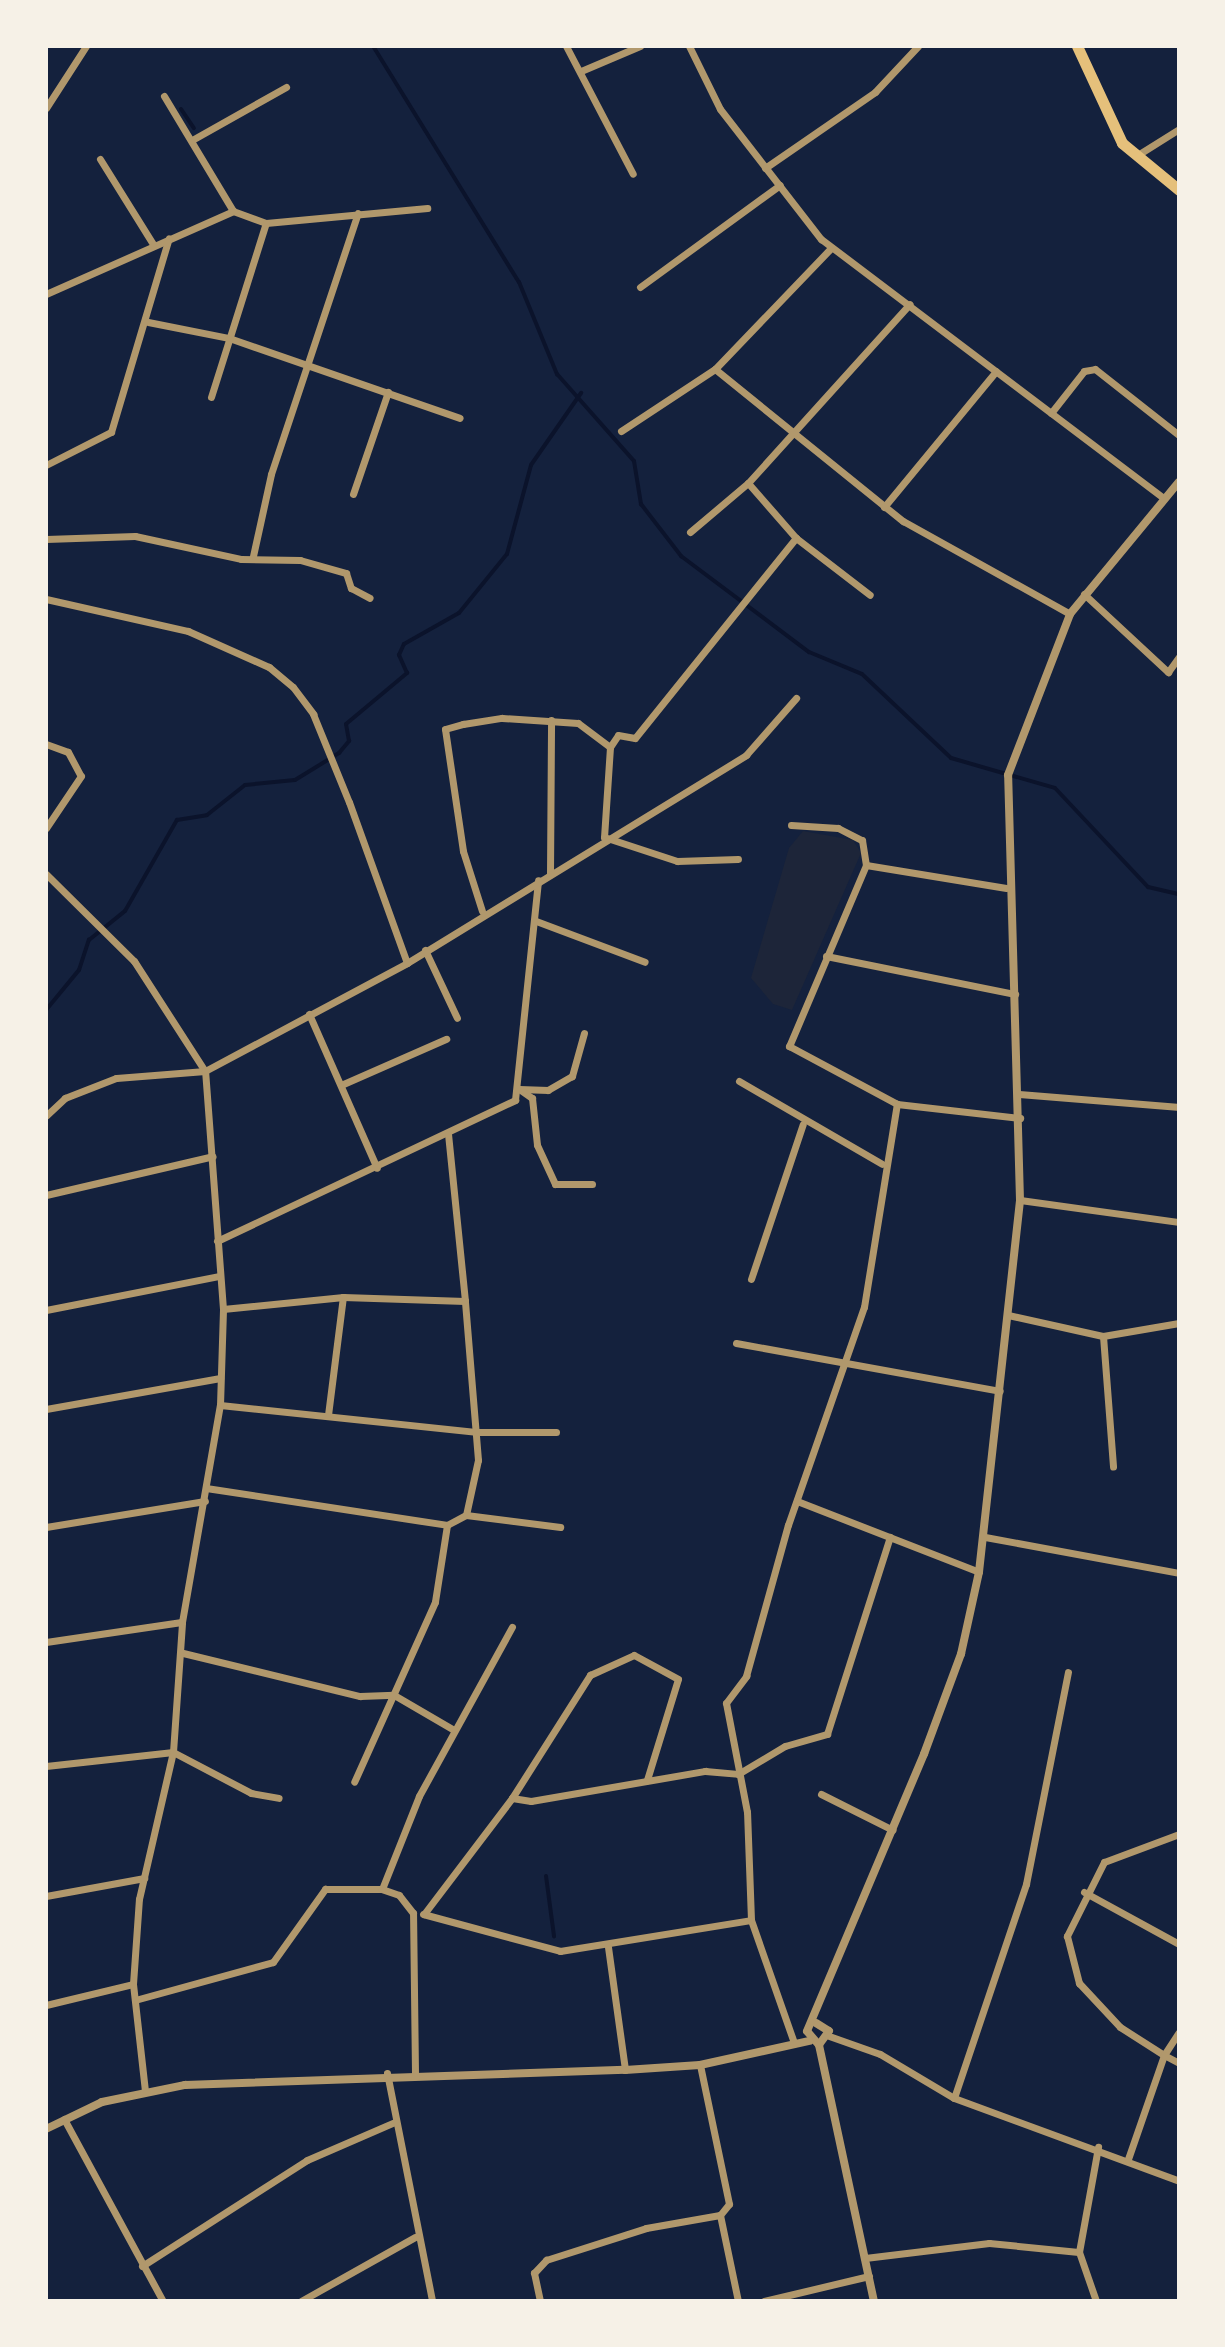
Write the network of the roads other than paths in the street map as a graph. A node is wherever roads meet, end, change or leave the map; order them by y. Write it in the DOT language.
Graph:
graph roads {
  1 [pos="86,46"];
  2 [pos="566,46"];
  3 [pos="640,46"];
  4 [pos="689,46"];
  5 [pos="918,46"];
  6 [pos="1077,46"];
  7 [pos="581,71"];
  8 [pos="286,87"];
  9 [pos="164,96"];
  10 [pos="46,108"];
  11 [pos="1179,129"];
  12 [pos="192,140"];
  13 [pos="1136,156"];
  14 [pos="100,159"];
  15 [pos="765,168"];
  16 [pos="633,174"];
  17 [pos="780,185"];
  18 [pos="1179,190"];
  19 [pos="427,208"];
  20 [pos="233,211"];
  21 [pos="358,213"];
  22 [pos="266,223"];
  23 [pos="169,238"];
  24 [pos="153,244"];
  25 [pos="831,248"];
  26 [pos="640,287"];
  27 [pos="46,294"];
  28 [pos="910,304"];
  29 [pos="148,322"];
  30 [pos="229,338"];
  31 [pos="309,368"];
  32 [pos="715,369"];
  33 [pos="996,371"];
  34 [pos="388,392"];
  35 [pos="211,397"];
  36 [pos="1051,413"];
  37 [pos="460,418"];
  38 [pos="621,431"];
  39 [pos="795,435"];
  40 [pos="1179,435"];
  41 [pos="46,465"];
  42 [pos="1179,482"];
  43 [pos="748,483"];
  44 [pos="353,494"];
  45 [pos="1163,498"];
  46 [pos="884,507"];
  47 [pos="690,532"];
  48 [pos="796,538"];
  49 [pos="46,539"];
  50 [pos="253,556"];
  51 [pos="1084,594"];
  52 [pos="870,595"];
  53 [pos="370,598"];
  54 [pos="46,599"];
  55 [pos="1070,614"];
  56 [pos="1179,657"];
  57 [pos="796,698"];
  58 [pos="551,720"];
  59 [pos="46,744"];
  60 [pos="610,747"];
  61 [pos="791,825"];
  62 [pos="46,828"];
  63 [pos="615,836"];
  64 [pos="738,859"];
  65 [pos="866,865"];
  66 [pos="46,874"];
  67 [pos="550,874"];
  68 [pos="538,880"];
  69 [pos="1006,888"];
  70 [pos="482,911"];
  71 [pos="536,921"];
  72 [pos="425,950"];
  73 [pos="826,956"];
  74 [pos="645,962"];
  75 [pos="407,963"];
  76 [pos="1015,994"];
  77 [pos="309,1014"];
  78 [pos="457,1018"];
  79 [pos="584,1033"];
  80 [pos="446,1039"];
  81 [pos="205,1071"];
  82 [pos="739,1081"];
  83 [pos="341,1085"];
  84 [pos="519,1089"];
  85 [pos="1019,1094"];
  86 [pos="897,1104"];
  87 [pos="1179,1107"];
  88 [pos="46,1116"];
  89 [pos="1020,1118"];
  90 [pos="803,1124"];
  91 [pos="448,1135"];
  92 [pos="213,1156"];
  93 [pos="882,1164"];
  94 [pos="377,1168"];
  95 [pos="592,1184"];
  96 [pos="46,1195"];
  97 [pos="1020,1200"];
  98 [pos="1179,1222"];
  99 [pos="217,1241"];
  100 [pos="220,1276"];
  101 [pos="751,1279"];
  102 [pos="343,1297"];
  103 [pos="465,1301"];
  104 [pos="223,1309"];
  105 [pos="46,1310"];
  106 [pos="1008,1315"];
  107 [pos="1179,1323"];
  108 [pos="1103,1336"];
  109 [pos="736,1343"];
  110 [pos="842,1362"];
  111 [pos="220,1378"];
  112 [pos="1000,1391"];
  113 [pos="220,1405"];
  114 [pos="46,1409"];
  115 [pos="328,1415"];
  116 [pos="476,1432"];
  117 [pos="556,1432"];
  118 [pos="1113,1467"];
  119 [pos="206,1488"];
  120 [pos="205,1501"];
  121 [pos="797,1501"];
  122 [pos="466,1515"];
  123 [pos="447,1525"];
  124 [pos="46,1527"];
  125 [pos="560,1527"];
  126 [pos="890,1537"];
  127 [pos="985,1537"];
  128 [pos="979,1572"];
  129 [pos="1179,1573"];
  130 [pos="182,1622"];
  131 [pos="512,1627"];
  132 [pos="46,1642"];
  133 [pos="183,1653"];
  134 [pos="1068,1672"];
  135 [pos="394,1695"];
  136 [pos="454,1730"];
  137 [pos="173,1752"];
  138 [pos="46,1766"];
  139 [pos="738,1774"];
  140 [pos="647,1780"];
  141 [pos="354,1782"];
  142 [pos="821,1794"];
  143 [pos="279,1798"];
  144 [pos="512,1798"];
  145 [pos="893,1830"];
  146 [pos="1179,1834"];
  147 [pos="144,1878"];
  148 [pos="382,1889"];
  149 [pos="1084,1892"];
  150 [pos="46,1896"];
  151 [pos="413,1913"];
  152 [pos="424,1914"];
  153 [pos="751,1920"];
  154 [pos="1179,1944"];
  155 [pos="608,1947"];
  156 [pos="133,1984"];
  157 [pos="135,2000"];
  158 [pos="46,2005"];
  159 [pos="816,2023"];
  160 [pos="1179,2032"];
  161 [pos="829,2036"];
  162 [pos="809,2041"];
  163 [pos="794,2043"];
  164 [pos="819,2045"];
  165 [pos="1164,2055"];
  166 [pos="1179,2063"];
  167 [pos="700,2065"];
  168 [pos="625,2070"];
  169 [pos="387,2073"];
  170 [pos="415,2073"];
  171 [pos="145,2091"];
  172 [pos="954,2098"];
  173 [pos="64,2119"];
  174 [pos="395,2122"];
  175 [pos="46,2129"];
  176 [pos="1098,2147"];
  177 [pos="1128,2159"];
  178 [pos="1179,2181"];
  179 [pos="720,2215"];
  180 [pos="415,2237"];
  181 [pos="1079,2252"];
  182 [pos="865,2258"];
  183 [pos="142,2266"];
  184 [pos="869,2276"];
  185 [pos="163,2301"];
  186 [pos="301,2301"];
  187 [pos="432,2301"];
  188 [pos="540,2301"];
  189 [pos="738,2301"];
  190 [pos="764,2301"];
  191 [pos="874,2301"];
  192 [pos="1096,2301"];
  1 -- 10 [label="street"];
  2 -- 7 [label="street"];
  3 -- 7 [label="street"];
  4 -- 15 [label="street"];
  5 -- 15 [label="street"];
  6 -- 13 [label="highway"];
  7 -- 16 [label="street"];
  8 -- 12 [label="street"];
  9 -- 12 [label="street"];
  11 -- 13 [label="street"];
  12 -- 20 [label="street"];
  13 -- 18 [label="highway"];
  14 -- 24 [label="street"];
  15 -- 17 [label="street"];
  17 -- 25 [label="street"];
  17 -- 26 [label="street"];
  19 -- 21 [label="street"];
  20 -- 22 [label="street"];
  20 -- 23 [label="street"];
  21 -- 22 [label="street"];
  21 -- 31 [label="street"];
  22 -- 30 [label="street"];
  23 -- 24 [label="street"];
  23 -- 29 [label="street"];
  24 -- 27 [label="street"];
  25 -- 28 [label="street"];
  25 -- 32 [label="street"];
  28 -- 33 [label="street"];
  28 -- 39 [label="street"];
  29 -- 30 [label="street"];
  29 -- 41 [label="street"];
  30 -- 31 [label="street"];
  30 -- 35 [label="street"];
  31 -- 34 [label="street"];
  31 -- 50 [label="street"];
  32 -- 38 [label="street"];
  32 -- 39 [label="street"];
  33 -- 36 [label="street"];
  33 -- 46 [label="street"];
  34 -- 37 [label="street"];
  34 -- 44 [label="street"];
  36 -- 40 [label="street"];
  36 -- 45 [label="street"];
  39 -- 43 [label="street"];
  39 -- 46 [label="street"];
  42 -- 45 [label="street"];
  43 -- 47 [label="street"];
  43 -- 48 [label="street"];
  45 -- 51 [label="street"];
  46 -- 55 [label="street"];
  48 -- 52 [label="street"];
  48 -- 60 [label="street"];
  49 -- 50 [label="street"];
  50 -- 53 [label="street"];
  51 -- 55 [label="street"];
  51 -- 56 [label="street"];
  54 -- 75 [label="street"];
  55 -- 69 [label="street"];
  57 -- 63 [label="street"];
  58 -- 60 [label="street"];
  58 -- 67 [label="street"];
  58 -- 70 [label="street"];
  59 -- 62 [label="street"];
  60 -- 63 [label="street"];
  61 -- 65 [label="street"];
  63 -- 64 [label="street"];
  63 -- 67 [label="street"];
  65 -- 69 [label="street"];
  65 -- 73 [label="street"];
  66 -- 81 [label="street"];
  67 -- 68 [label="street"];
  68 -- 70 [label="street"];
  68 -- 71 [label="street"];
  69 -- 76 [label="street"];
  70 -- 72 [label="street"];
  71 -- 74 [label="street"];
  71 -- 84 [label="street"];
  72 -- 75 [label="street"];
  72 -- 78 [label="street"];
  73 -- 76 [label="street"];
  73 -- 86 [label="street"];
  75 -- 77 [label="street"];
  76 -- 85 [label="street"];
  77 -- 81 [label="street"];
  77 -- 83 [label="street"];
  79 -- 84 [label="street"];
  80 -- 83 [label="street"];
  81 -- 88 [label="street"];
  81 -- 92 [label="street"];
  82 -- 90 [label="street"];
  83 -- 94 [label="street"];
  84 -- 91 [label="street"];
  84 -- 95 [label="street"];
  85 -- 87 [label="street"];
  85 -- 89 [label="street"];
  86 -- 89 [label="street"];
  86 -- 93 [label="street"];
  89 -- 97 [label="street"];
  90 -- 93 [label="street"];
  90 -- 101 [label="street"];
  91 -- 94 [label="street"];
  91 -- 103 [label="street"];
  92 -- 96 [label="street"];
  92 -- 99 [label="street"];
  93 -- 110 [label="street"];
  94 -- 99 [label="street"];
  97 -- 98 [label="street"];
  97 -- 106 [label="street"];
  99 -- 100 [label="street"];
  100 -- 104 [label="street"];
  100 -- 105 [label="street"];
  102 -- 103 [label="street"];
  102 -- 104 [label="street"];
  102 -- 115 [label="street"];
  103 -- 116 [label="street"];
  104 -- 111 [label="street"];
  106 -- 108 [label="street"];
  106 -- 112 [label="street"];
  107 -- 108 [label="street"];
  108 -- 118 [label="street"];
  109 -- 110 [label="street"];
  110 -- 112 [label="street"];
  110 -- 121 [label="street"];
  111 -- 113 [label="street"];
  111 -- 114 [label="street"];
  112 -- 127 [label="street"];
  113 -- 115 [label="street"];
  113 -- 119 [label="street"];
  115 -- 116 [label="street"];
  116 -- 117 [label="street"];
  116 -- 122 [label="street"];
  119 -- 120 [label="street"];
  119 -- 123 [label="street"];
  120 -- 124 [label="street"];
  120 -- 130 [label="street"];
  121 -- 126 [label="street"];
  121 -- 139 [label="street"];
  122 -- 123 [label="street"];
  122 -- 125 [label="street"];
  123 -- 135 [label="street"];
  126 -- 128 [label="street"];
  126 -- 139 [label="street"];
  127 -- 128 [label="street"];
  127 -- 129 [label="street"];
  128 -- 145 [label="street"];
  130 -- 132 [label="street"];
  130 -- 133 [label="street"];
  131 -- 136 [label="street"];
  133 -- 135 [label="street"];
  133 -- 137 [label="street"];
  134 -- 172 [label="street"];
  135 -- 136 [label="street"];
  135 -- 141 [label="street"];
  136 -- 148 [label="street"];
  137 -- 138 [label="street"];
  137 -- 143 [label="street"];
  137 -- 147 [label="street"];
  139 -- 140 [label="street"];
  139 -- 153 [label="street"];
  140 -- 144 [label="street"];
  140 -- 144 [label="street"];
  142 -- 145 [label="street"];
  144 -- 152 [label="street"];
  145 -- 159 [label="street"];
  146 -- 149 [label="street"];
  147 -- 150 [label="street"];
  147 -- 156 [label="street"];
  148 -- 151 [label="street"];
  148 -- 157 [label="street"];
  149 -- 154 [label="street"];
  149 -- 165 [label="street"];
  151 -- 152 [label="street"];
  151 -- 170 [label="street"];
  152 -- 155 [label="street"];
  153 -- 155 [label="street"];
  153 -- 163 [label="street"];
  155 -- 168 [label="street"];
  156 -- 157 [label="street"];
  156 -- 158 [label="street"];
  157 -- 171 [label="street"];
  159 -- 161 [label="street"];
  159 -- 162 [label="street"];
  160 -- 165 [label="street"];
  161 -- 164 [label="street"];
  161 -- 172 [label="street"];
  162 -- 163 [label="street"];
  162 -- 164 [label="street"];
  163 -- 167 [label="street"];
  164 -- 182 [label="street"];
  165 -- 166 [label="street"];
  165 -- 177 [label="street"];
  167 -- 168 [label="street"];
  167 -- 179 [label="street"];
  168 -- 170 [label="street"];
  169 -- 170 [label="street"];
  169 -- 171 [label="street"];
  169 -- 174 [label="street"];
  171 -- 173 [label="street"];
  172 -- 176 [label="street"];
  173 -- 175 [label="street"];
  173 -- 183 [label="street"];
  174 -- 180 [label="street"];
  174 -- 183 [label="street"];
  176 -- 177 [label="street"];
  176 -- 181 [label="street"];
  177 -- 178 [label="street"];
  179 -- 188 [label="street"];
  179 -- 189 [label="street"];
  180 -- 186 [label="street"];
  180 -- 187 [label="street"];
  181 -- 182 [label="street"];
  181 -- 192 [label="street"];
  182 -- 184 [label="street"];
  183 -- 185 [label="street"];
  184 -- 190 [label="street"];
  184 -- 191 [label="street"];
}
